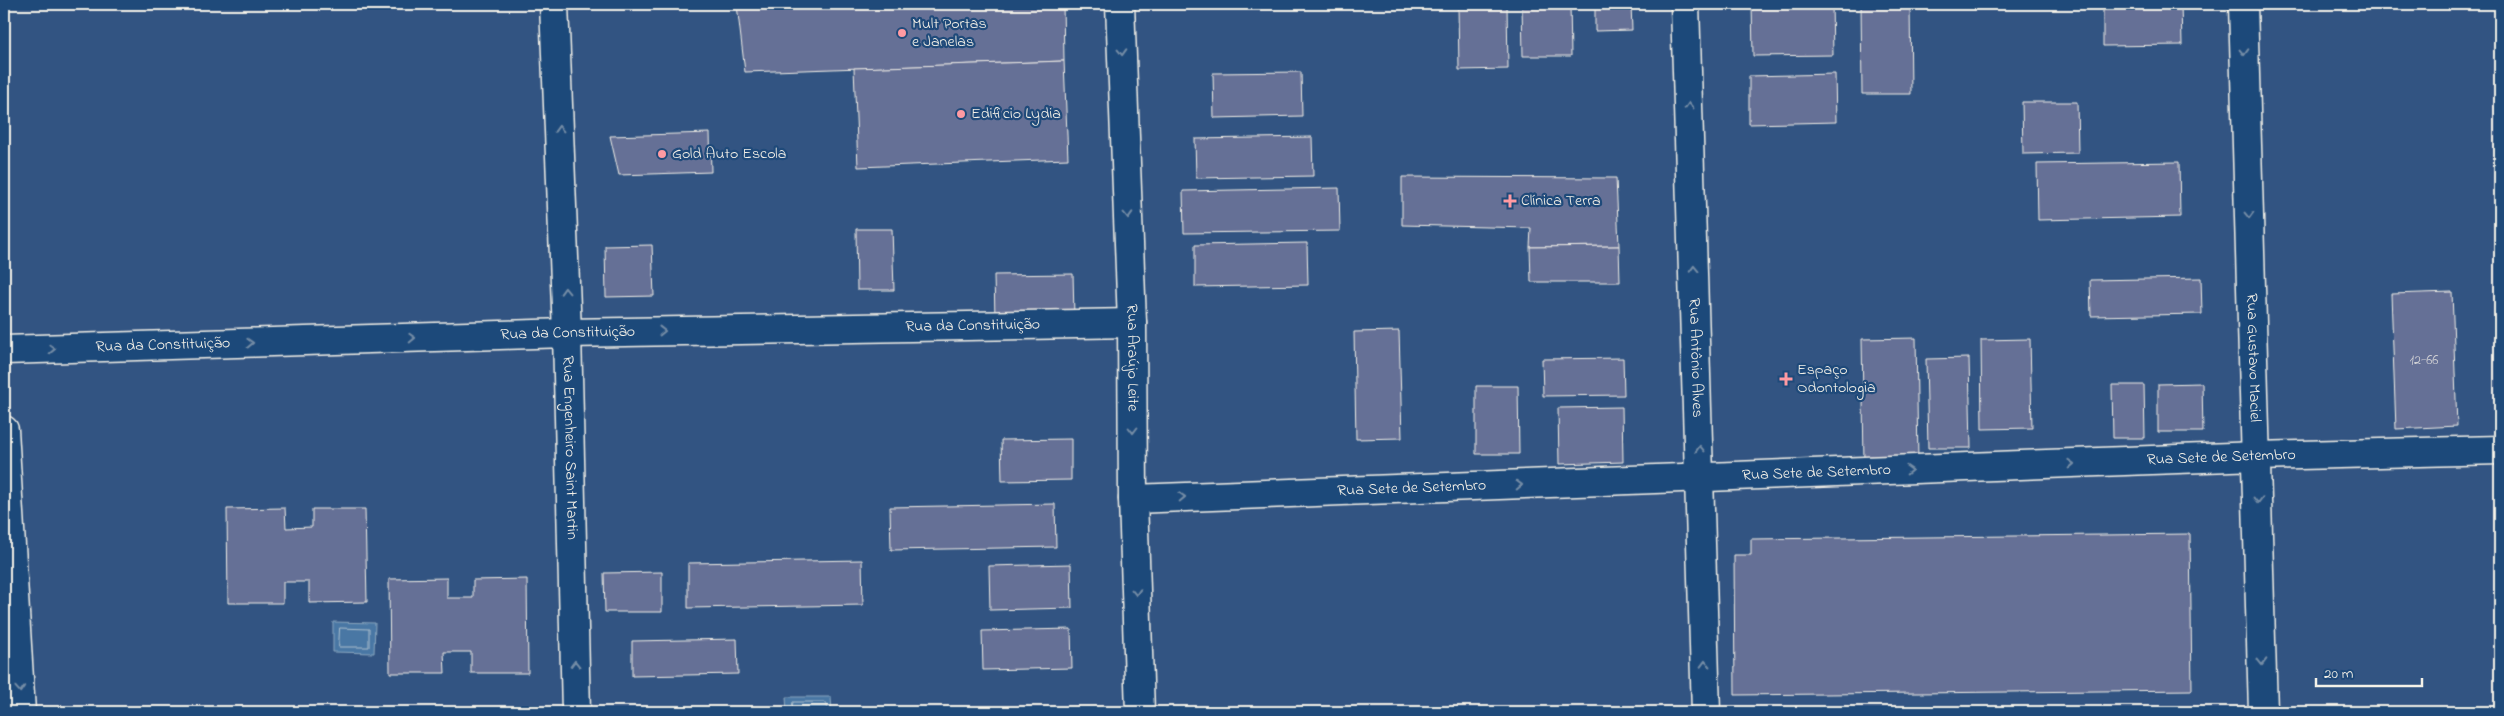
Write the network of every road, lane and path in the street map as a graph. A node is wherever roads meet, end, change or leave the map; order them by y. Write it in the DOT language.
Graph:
graph roads {
  1 [pos="554,4"];
  2 [pos="1120,4"];
  3 [pos="1685,4"];
  4 [pos="2242,4"];
  5 [pos="1132,323"];
  6 [pos="567,333"];
  7 [pos="4,350"];
  8 [pos="4,430"];
  9 [pos="2500,450"];
  10 [pos="2257,456"];
  11 [pos="1701,479"];
  12 [pos="1133,499"];
  13 [pos="21,712"];
  14 [pos="576,712"];
  15 [pos="1140,712"];
  16 [pos="1706,712"];
  17 [pos="2263,712"];
  6 -- 1 [label="street, Rua Engenheiro Saint Martin, one-way"];
  2 -- 5 [label="street, Rua Araújo Leite, one-way"];
  11 -- 3 [label="street, Rua Antônio Alves, one-way"];
  4 -- 10 [label="street, Rua Gustavo Maciel, one-way"];
  6 -- 5 [label="street, Rua da Constituição, one-way"];
  5 -- 12 [label="street, Rua Araújo Leite, one-way"];
  7 -- 6 [label="street, Rua da Constituição, one-way"];
  14 -- 6 [label="street, Rua Engenheiro Saint Martin, one-way"];
  8 -- 13 [label="street, one-way"];
  9 -- 10 [label="street, Rua Sete de Setembro"];
  11 -- 10 [label="street, Rua Sete de Setembro, one-way"];
  10 -- 17 [label="street, Rua Gustavo Maciel, one-way"];
  12 -- 11 [label="street, Rua Sete de Setembro, one-way"];
  16 -- 11 [label="street, Rua Antônio Alves, one-way"];
  12 -- 15 [label="street, Rua Araújo Leite, one-way"];
}
